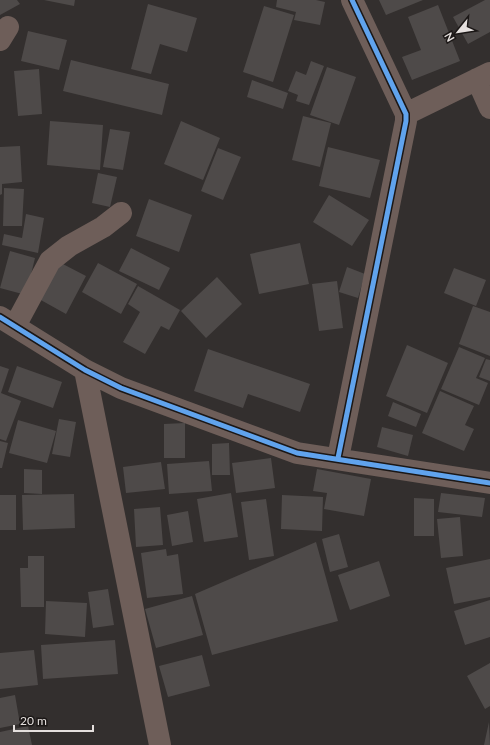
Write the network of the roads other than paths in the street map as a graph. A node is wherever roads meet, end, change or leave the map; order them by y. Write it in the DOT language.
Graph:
graph roads {
  1 [pos="352,0"];
  2 [pos="483,76"];
  3 [pos="490,108"];
  4 [pos="406,114"];
  5 [pos="121,213"];
  6 [pos="8,322"];
  7 [pos="85,370"];
  8 [pos="338,458"];
  9 [pos="490,483"];
  10 [pos="160,745"];
  1 -- 4 [label="street"];
  2 -- 3 [label="street"];
  2 -- 4 [label="street"];
  4 -- 8 [label="street"];
  5 -- 6 [label="street"];
  6 -- 7 [label="street"];
  7 -- 8 [label="street"];
  7 -- 10 [label="street"];
  8 -- 9 [label="street"];
}
